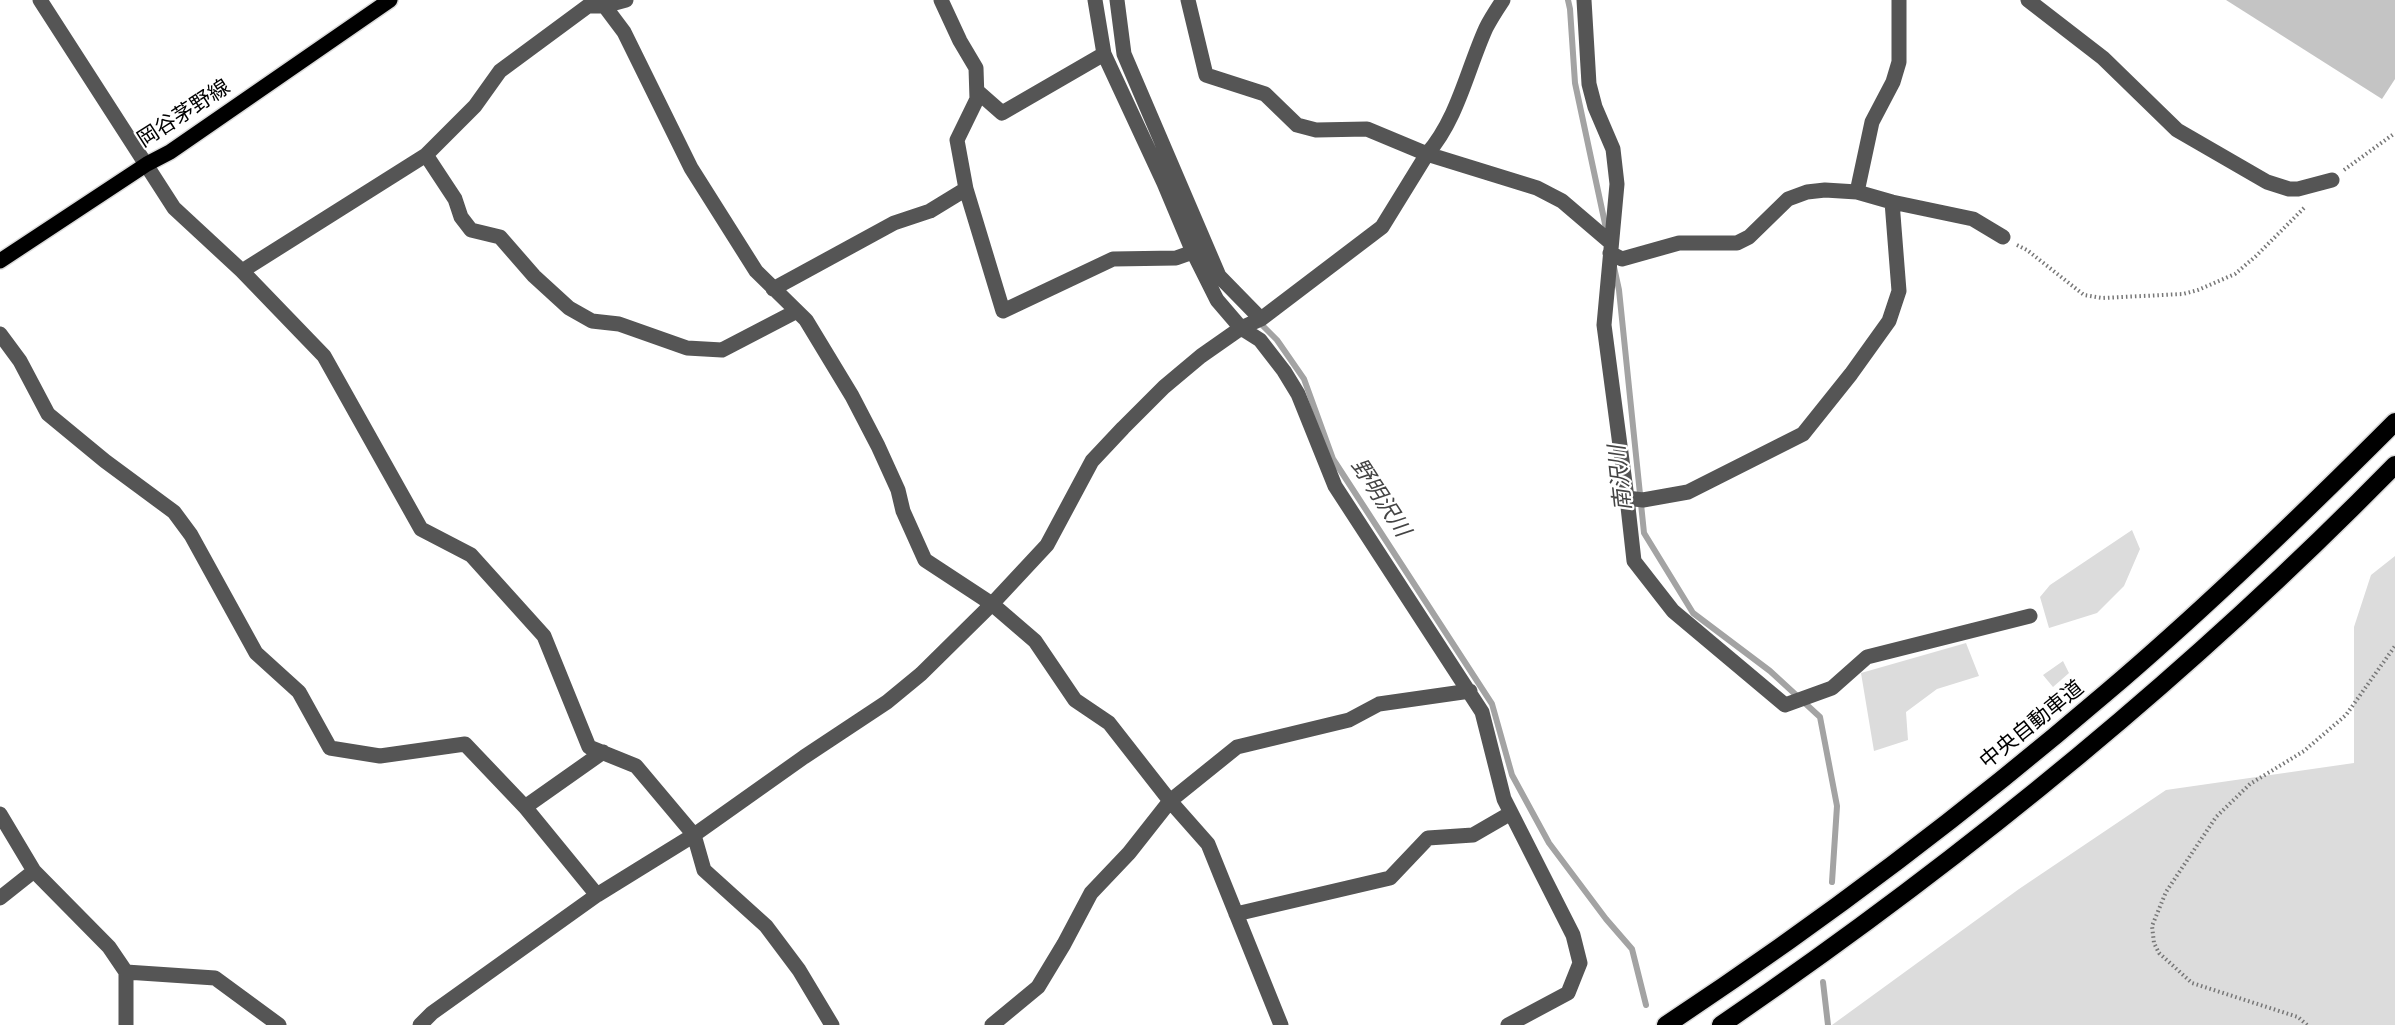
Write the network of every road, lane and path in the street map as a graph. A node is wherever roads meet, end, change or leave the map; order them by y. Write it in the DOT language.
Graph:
graph roads {
  1 [pos="40,0"];
  2 [pos="390,0"];
  3 [pos="626,0"];
  4 [pos="941,0"];
  5 [pos="1095,0"];
  6 [pos="1117,0"];
  7 [pos="1188,0"];
  8 [pos="1503,0"];
  9 [pos="1584,0"];
  10 [pos="1899,0"];
  11 [pos="2028,0"];
  12 [pos="602,3"];
  13 [pos="1104,54"];
  14 [pos="977,91"];
  15 [pos="2395,133"];
  16 [pos="1427,154"];
  17 [pos="426,155"];
  18 [pos="147,164"];
  19 [pos="2332,180"];
  20 [pos="966,189"];
  21 [pos="1857,192"];
  22 [pos="1892,202"];
  23 [pos="2310,202"];
  24 [pos="2003,237"];
  25 [pos="1610,248"];
  26 [pos="1193,252"];
  27 [pos="0,261"];
  28 [pos="243,271"];
  29 [pos="773,289"];
  30 [pos="795,312"];
  31 [pos="1261,319"];
  32 [pos="1241,328"];
  33 [pos="0,334"];
  34 [pos="2395,422"];
  35 [pos="2395,465"];
  36 [pos="1627,498"];
  37 [pos="992,604"];
  38 [pos="2030,616"];
  39 [pos="2395,646"];
  40 [pos="1470,691"];
  41 [pos="603,753"];
  42 [pos="1170,801"];
  43 [pos="525,807"];
  44 [pos="1511,813"];
  45 [pos="0,814"];
  46 [pos="694,835"];
  47 [pos="34,872"];
  48 [pos="597,895"];
  49 [pos="0,898"];
  50 [pos="1236,914"];
  51 [pos="126,972"];
  52 [pos="436,1019"];
  53 [pos="126,1025"];
  54 [pos="279,1025"];
  55 [pos="420,1025"];
  56 [pos="832,1025"];
  57 [pos="992,1025"];
  58 [pos="1281,1025"];
  59 [pos="1508,1025"];
  60 [pos="1666,1025"];
  61 [pos="1721,1025"];
  62 [pos="2307,1025"];
  1 -- 18 [label="street"];
  2 -- 18 [label="main road, 岡谷茅野線"];
  3 -- 12 [label="street"];
  4 -- 14 [label="street"];
  5 -- 13 [label="street"];
  6 -- 31 [label="street"];
  7 -- 16 [label="street"];
  8 -- 16 [label="street"];
  9 -- 25 [label="street"];
  10 -- 21 [label="street"];
  11 -- 19 [label="street"];
  12 -- 17 [label="street"];
  12 -- 29 [label="street"];
  13 -- 14 [label="street"];
  13 -- 26 [label="street"];
  14 -- 20 [label="street"];
  15 -- 19 [label="path"];
  16 -- 25 [label="street"];
  16 -- 31 [label="street"];
  17 -- 28 [label="street"];
  17 -- 30 [label="street"];
  18 -- 27 [label="main road, 岡谷茅野線"];
  18 -- 28 [label="street"];
  20 -- 26 [label="street"];
  20 -- 29 [label="street"];
  21 -- 22 [label="street"];
  21 -- 25 [label="street"];
  22 -- 24 [label="street"];
  22 -- 36 [label="street"];
  23 -- 24 [label="path"];
  25 -- 36 [label="street"];
  26 -- 32 [label="street"];
  28 -- 41 [label="street"];
  29 -- 30 [label="street"];
  30 -- 37 [label="street"];
  31 -- 32 [label="street"];
  32 -- 37 [label="street"];
  32 -- 40 [label="street"];
  33 -- 43 [label="street"];
  34 -- 60 [label="highway, 中央自動車道"];
  35 -- 61 [label="highway"];
  36 -- 38 [label="street"];
  37 -- 42 [label="street"];
  37 -- 46 [label="street"];
  39 -- 62 [label="path"];
  40 -- 42 [label="street"];
  40 -- 44 [label="street"];
  41 -- 43 [label="street"];
  41 -- 46 [label="street"];
  42 -- 50 [label="street"];
  42 -- 57 [label="street"];
  43 -- 48 [label="street"];
  44 -- 50 [label="street"];
  44 -- 59 [label="street"];
  45 -- 47 [label="street"];
  46 -- 48 [label="street"];
  46 -- 56 [label="street"];
  47 -- 49 [label="street"];
  47 -- 51 [label="street"];
  48 -- 52 [label="street"];
  50 -- 58 [label="street"];
  51 -- 53 [label="street"];
  51 -- 54 [label="street"];
  52 -- 55 [label="street"];
}
